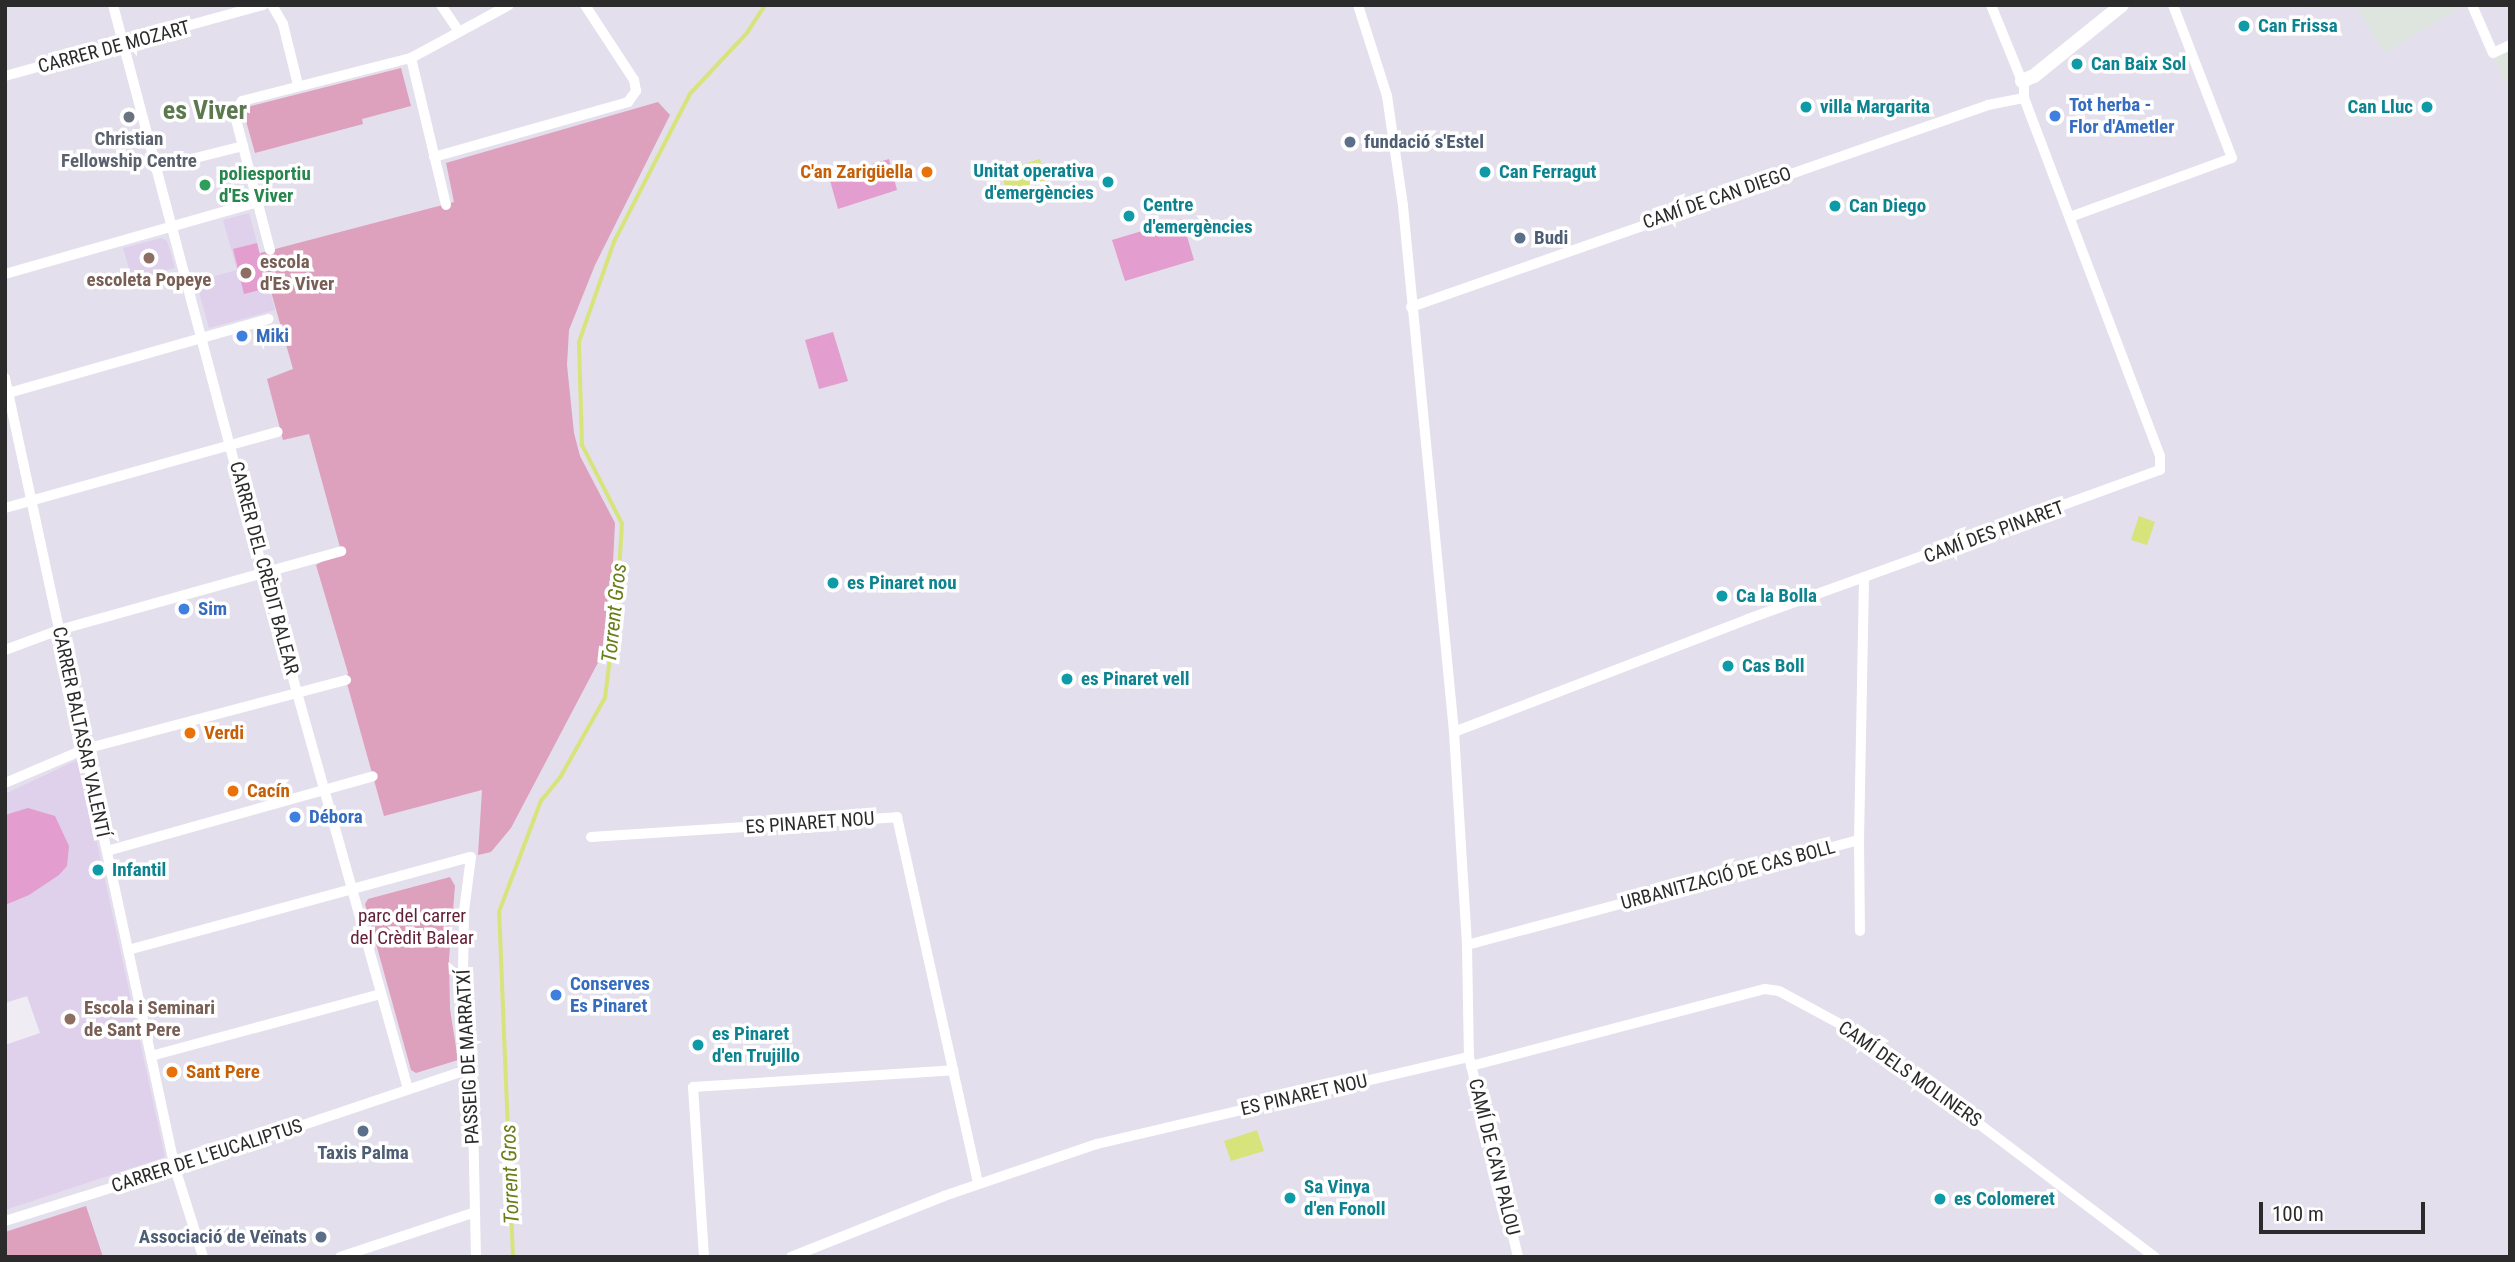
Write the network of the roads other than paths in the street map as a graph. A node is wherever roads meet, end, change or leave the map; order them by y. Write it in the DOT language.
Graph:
graph roads {
  1 [pos="113,5"];
  2 [pos="263,5"];
  3 [pos="272,5"];
  4 [pos="441,5"];
  5 [pos="509,5"];
  6 [pos="584,5"];
  7 [pos="1358,5"];
  8 [pos="1991,5"];
  9 [pos="2122,5"];
  10 [pos="2173,5"];
  11 [pos="2472,5"];
  12 [pos="460,32"];
  13 [pos="2510,45"];
  14 [pos="123,46"];
  15 [pos="411,58"];
  16 [pos="5,76"];
  17 [pos="2022,81"];
  18 [pos="298,85"];
  19 [pos="2024,98"];
  20 [pos="243,146"];
  21 [pos="434,157"];
  22 [pos="155,168"];
  23 [pos="258,202"];
  24 [pos="446,205"];
  25 [pos="2070,217"];
  26 [pos="172,229"];
  27 [pos="270,250"];
  28 [pos="5,274"];
  29 [pos="1411,307"];
  30 [pos="269,319"];
  31 [pos="201,337"];
  32 [pos="5,378"];
  33 [pos="7,393"];
  34 [pos="278,432"];
  35 [pos="230,446"];
  36 [pos="32,502"];
  37 [pos="5,508"];
  38 [pos="341,551"];
  39 [pos="263,571"];
  40 [pos="1864,579"];
  41 [pos="59,630"];
  42 [pos="5,650"];
  43 [pos="346,680"];
  44 [pos="298,694"];
  45 [pos="1454,732"];
  46 [pos="85,749"];
  47 [pos="373,776"];
  48 [pos="5,783"];
  49 [pos="325,790"];
  50 [pos="591,837"];
  51 [pos="1859,840"];
  52 [pos="107,851"];
  53 [pos="353,890"];
  54 [pos="1860,930"];
  55 [pos="1467,945"];
  56 [pos="128,950"];
  57 [pos="380,994"];
  58 [pos="151,1056"];
  59 [pos="1470,1062"];
  60 [pos="472,1068"];
  61 [pos="953,1070"];
  62 [pos="408,1089"];
  63 [pos="175,1168"];
  64 [pos="978,1183"];
  65 [pos="475,1212"];
  66 [pos="5,1221"];
  67 [pos="203,1257"];
  68 [pos="340,1257"];
  69 [pos="476,1257"];
  70 [pos="704,1257"];
  71 [pos="791,1257"];
  72 [pos="1518,1257"];
  73 [pos="2155,1257"];
  1 -- 14 [label="street, CARRER DEL CRÈDIT BALEAR"];
  2 -- 14 [label="street, CARRER DE MOZART"];
  3 -- 18 [label="street"];
  4 -- 12 [label="street"];
  5 -- 12 [label="street"];
  6 -- 21 [label="street"];
  7 -- 29 [label="street, CAMÍ DE CA'N PALOU"];
  8 -- 17 [label="street, CAMÍ DES PINARET"];
  9 -- 17 [label="street"];
  10 -- 25 [label="street"];
  11 -- 13 [label="street"];
  12 -- 15 [label="street"];
  14 -- 16 [label="street, CARRER DE MOZART"];
  14 -- 22 [label="street, CARRER DEL CRÈDIT BALEAR"];
  15 -- 18 [label="street"];
  15 -- 21 [label="street"];
  17 -- 19 [label="street, CAMÍ DES PINARET"];
  18 -- 20 [label="street"];
  19 -- 25 [label="street, CAMÍ DES PINARET"];
  19 -- 29 [label="street, CAMÍ DE CAN DIEGO"];
  20 -- 22 [label="street"];
  20 -- 23 [label="street"];
  21 -- 24 [label="street"];
  22 -- 26 [label="street, CARRER DEL CRÈDIT BALEAR"];
  23 -- 26 [label="street"];
  23 -- 27 [label="street"];
  25 -- 40 [label="street, CAMÍ DES PINARET"];
  26 -- 28 [label="street"];
  26 -- 31 [label="street, CARRER DEL CRÈDIT BALEAR"];
  29 -- 45 [label="street, CAMÍ DE CA'N PALOU"];
  30 -- 31 [label="street"];
  31 -- 33 [label="street"];
  31 -- 35 [label="street, CARRER DEL CRÈDIT BALEAR"];
  32 -- 33 [label="street, CARRER BALTASAR VALENTÍ"];
  33 -- 36 [label="street, CARRER BALTASAR VALENTÍ"];
  34 -- 35 [label="street"];
  35 -- 36 [label="street"];
  35 -- 39 [label="street, CARRER DEL CRÈDIT BALEAR"];
  36 -- 37 [label="street"];
  36 -- 41 [label="street, CARRER BALTASAR VALENTÍ"];
  38 -- 39 [label="street"];
  39 -- 41 [label="street"];
  39 -- 44 [label="street, CARRER DEL CRÈDIT BALEAR"];
  40 -- 45 [label="street, CAMÍ DES PINARET"];
  40 -- 51 [label="street, URBANITZACIÓ DE CAS BOLL"];
  41 -- 42 [label="street"];
  41 -- 46 [label="street, CARRER BALTASAR VALENTÍ"];
  43 -- 44 [label="street"];
  44 -- 46 [label="street"];
  44 -- 49 [label="street, CARRER DEL CRÈDIT BALEAR"];
  45 -- 55 [label="street, CAMÍ DE CA'N PALOU"];
  46 -- 48 [label="street"];
  46 -- 52 [label="street, CARRER BALTASAR VALENTÍ"];
  47 -- 49 [label="street"];
  49 -- 52 [label="street"];
  49 -- 53 [label="street, CARRER DEL CRÈDIT BALEAR"];
  50 -- 61 [label="street, ES PINARET NOU"];
  51 -- 54 [label="street"];
  51 -- 55 [label="street, URBANITZACIÓ DE CAS BOLL"];
  52 -- 56 [label="street, CARRER BALTASAR VALENTÍ"];
  53 -- 56 [label="street"];
  53 -- 57 [label="street, CARRER DEL CRÈDIT BALEAR"];
  53 -- 60 [label="street, PASSEIG DE MARRATXÍ"];
  55 -- 59 [label="street, CAMÍ DE CA'N PALOU"];
  56 -- 58 [label="street, CARRER BALTASAR VALENTÍ"];
  57 -- 58 [label="street"];
  57 -- 62 [label="street, CARRER DEL CRÈDIT BALEAR"];
  58 -- 63 [label="street, CARRER BALTASAR VALENTÍ"];
  59 -- 64 [label="street, ES PINARET NOU"];
  59 -- 72 [label="street, CAMÍ DE CA'N PALOU"];
  59 -- 73 [label="street, CAMÍ DELS MOLINERS"];
  60 -- 62 [label="street, CARRER DE L'EUCALIPTUS"];
  60 -- 65 [label="street, PASSEIG DE MARRATXÍ"];
  61 -- 64 [label="street, ES PINARET NOU"];
  61 -- 70 [label="street"];
  62 -- 63 [label="street, CARRER DE L'EUCALIPTUS"];
  63 -- 66 [label="street, CARRER DE L'EUCALIPTUS"];
  63 -- 67 [label="street, CARRER BALTASAR VALENTÍ"];
  64 -- 71 [label="street, ES PINARET NOU"];
  65 -- 68 [label="street"];
  65 -- 69 [label="street, PASSEIG DE MARRATXÍ"];
}
